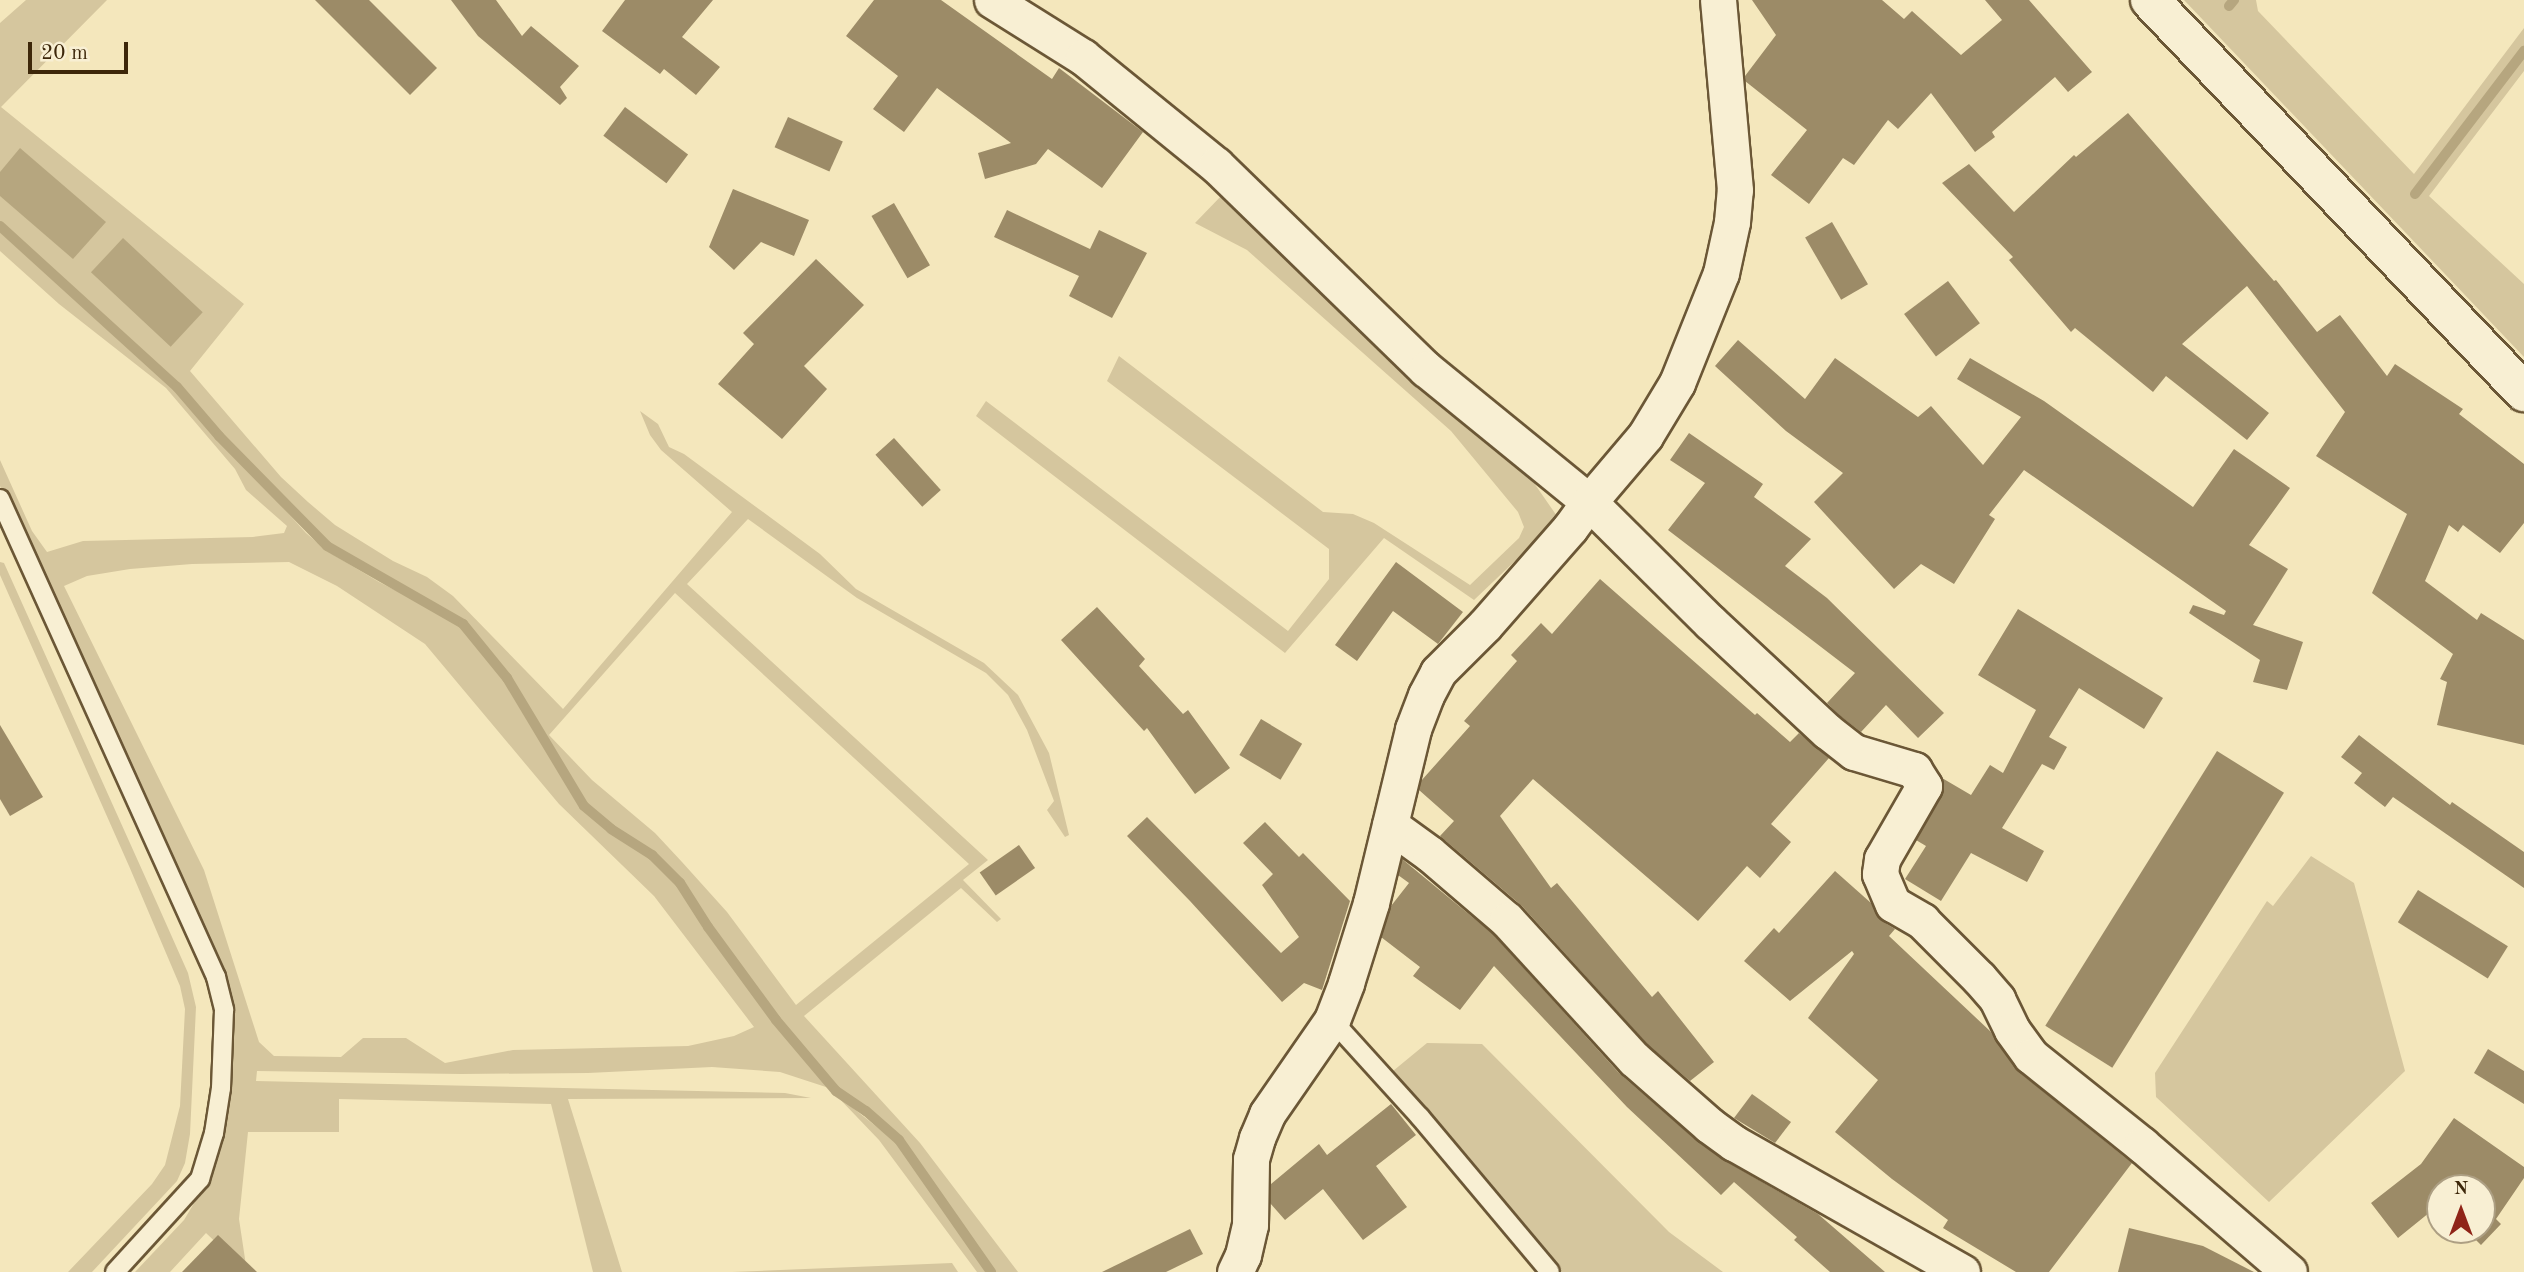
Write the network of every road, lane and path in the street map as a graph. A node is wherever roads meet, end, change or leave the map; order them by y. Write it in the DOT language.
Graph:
graph roads {
  1 [pos="992,0"];
  2 [pos="1718,0"];
  3 [pos="2150,0"];
  4 [pos="2524,391"];
  5 [pos="0,499"];
  6 [pos="1589,502"];
  7 [pos="7,534"];
  8 [pos="1390,825"];
  9 [pos="1332,1020"];
  10 [pos="115,1272"];
  11 [pos="1235,1272"];
  12 [pos="1550,1272"];
  13 [pos="1962,1272"];
  14 [pos="2289,1272"];
  1 -- 6 [label="street"];
  2 -- 6 [label="street"];
  3 -- 4 [label="street"];
  5 -- 7 [label="lane"];
  6 -- 8 [label="street"];
  6 -- 14 [label="street"];
  7 -- 10 [label="lane"];
  8 -- 9 [label="street"];
  8 -- 13 [label="street"];
  9 -- 11 [label="street"];
  9 -- 12 [label="lane"];
}
